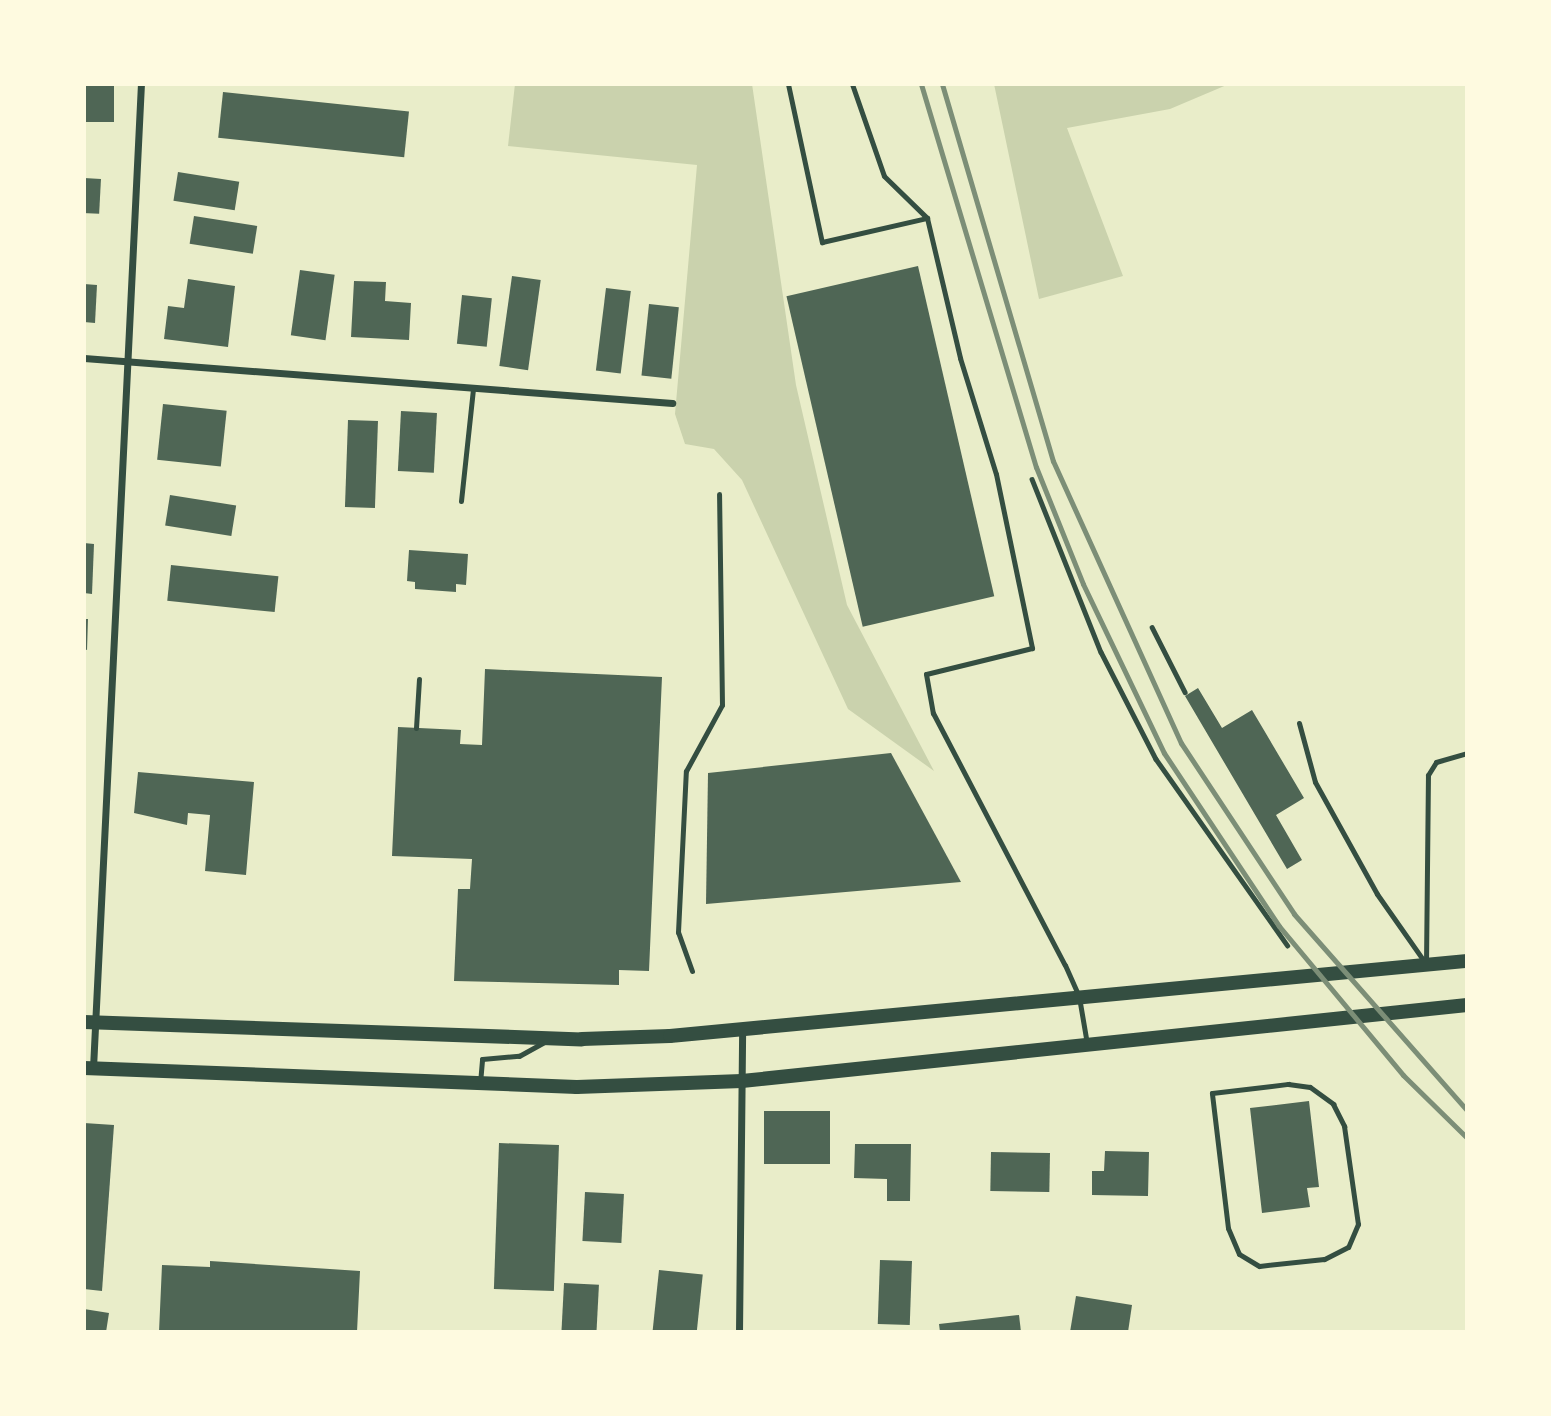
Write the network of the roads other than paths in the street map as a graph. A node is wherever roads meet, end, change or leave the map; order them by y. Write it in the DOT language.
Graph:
graph roads {
  1 [pos="141,84"];
  2 [pos="788,84"];
  3 [pos="852,84"];
  4 [pos="927,218"];
  5 [pos="84,358"];
  6 [pos="127,361"];
  7 [pos="473,388"];
  8 [pos="672,403"];
  9 [pos="719,494"];
  10 [pos="461,501"];
  11 [pos="419,679"];
  12 [pos="1299,723"];
  13 [pos="416,727"];
  14 [pos="1467,753"];
  15 [pos="1467,961"];
  16 [pos="1426,964"];
  17 [pos="692,971"];
  18 [pos="1079,998"];
  19 [pos="1467,1005"];
  20 [pos="89,1022"];
  21 [pos="742,1030"];
  22 [pos="552,1038"];
  23 [pos="1087,1044"];
  24 [pos="89,1068"];
  25 [pos="742,1081"];
  26 [pos="480,1084"];
  27 [pos="1356,1196"];
  28 [pos="739,1332"];
  1 -- 6 [label="street"];
  2 -- 4 [label="lane"];
  3 -- 4 [label="lane"];
  4 -- 18 [label="lane"];
  5 -- 6 [label="street"];
  6 -- 7 [label="street"];
  6 -- 20 [label="street"];
  7 -- 8 [label="street"];
  7 -- 10 [label="lane"];
  9 -- 17 [label="lane"];
  11 -- 13 [label="lane"];
  12 -- 16 [label="lane"];
  14 -- 16 [label="lane"];
  15 -- 16 [label="main road"];
  16 -- 18 [label="main road"];
  18 -- 21 [label="main road"];
  18 -- 23 [label="lane"];
  19 -- 23 [label="main road"];
  20 -- 22 [label="main road"];
  20 -- 24 [label="street"];
  21 -- 22 [label="main road"];
  21 -- 25 [label="street"];
  22 -- 26 [label="lane"];
  23 -- 25 [label="main road"];
  24 -- 26 [label="main road"];
  25 -- 26 [label="main road"];
  25 -- 28 [label="street"];
  27 -- 27 [label="lane"];
}
